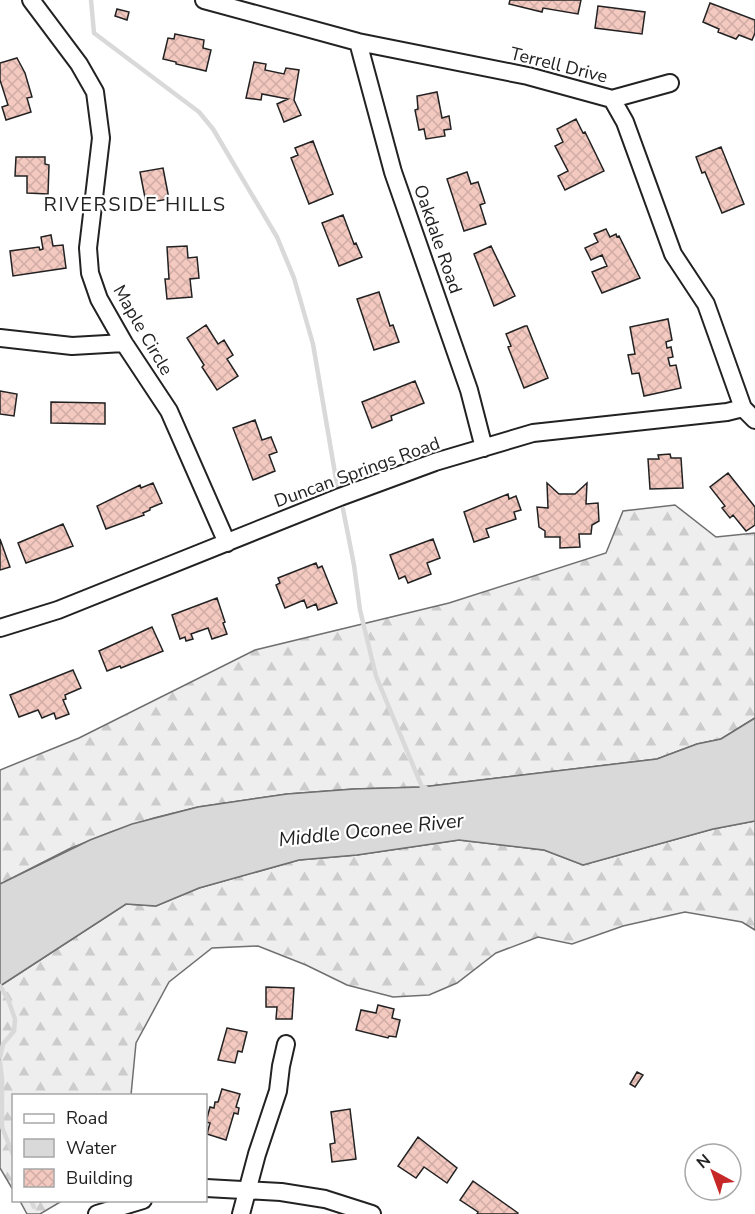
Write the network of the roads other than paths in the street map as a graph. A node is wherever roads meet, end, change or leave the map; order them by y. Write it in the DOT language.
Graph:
graph roads {
  1 [pos="31,0"];
  2 [pos="204,0"];
  3 [pos="358,42"];
  4 [pos="670,83"];
  5 [pos="612,99"];
  6 [pos="0,338"];
  7 [pos="124,343"];
  8 [pos="742,408"];
  9 [pos="755,420"];
  10 [pos="484,447"];
  11 [pos="227,543"];
  12 [pos="0,628"];
  13 [pos="286,1044"];
  14 [pos="207,1188"];
  15 [pos="248,1191"];
  16 [pos="136,1202"];
  17 [pos="97,1214"];
  18 [pos="241,1214"];
  19 [pos="372,1214"];
  1 -- 7 [label="street, Maple Circle"];
  2 -- 3 [label="street, Terrell Drive"];
  3 -- 5 [label="street, Terrell Drive"];
  3 -- 10 [label="street, Oakdale Road"];
  4 -- 5 [label="street"];
  5 -- 8 [label="street, Terrell Drive"];
  6 -- 7 [label="street"];
  7 -- 11 [label="street, Maple Circle"];
  8 -- 9 [label="street"];
  8 -- 10 [label="street, Duncan Springs Road"];
  10 -- 11 [label="street, Duncan Springs Road"];
  11 -- 12 [label="street, Duncan Springs Road"];
  13 -- 15 [label="street"];
  14 -- 15 [label="street"];
  15 -- 18 [label="street"];
  15 -- 19 [label="street"];
  16 -- 17 [label="street"];
}
